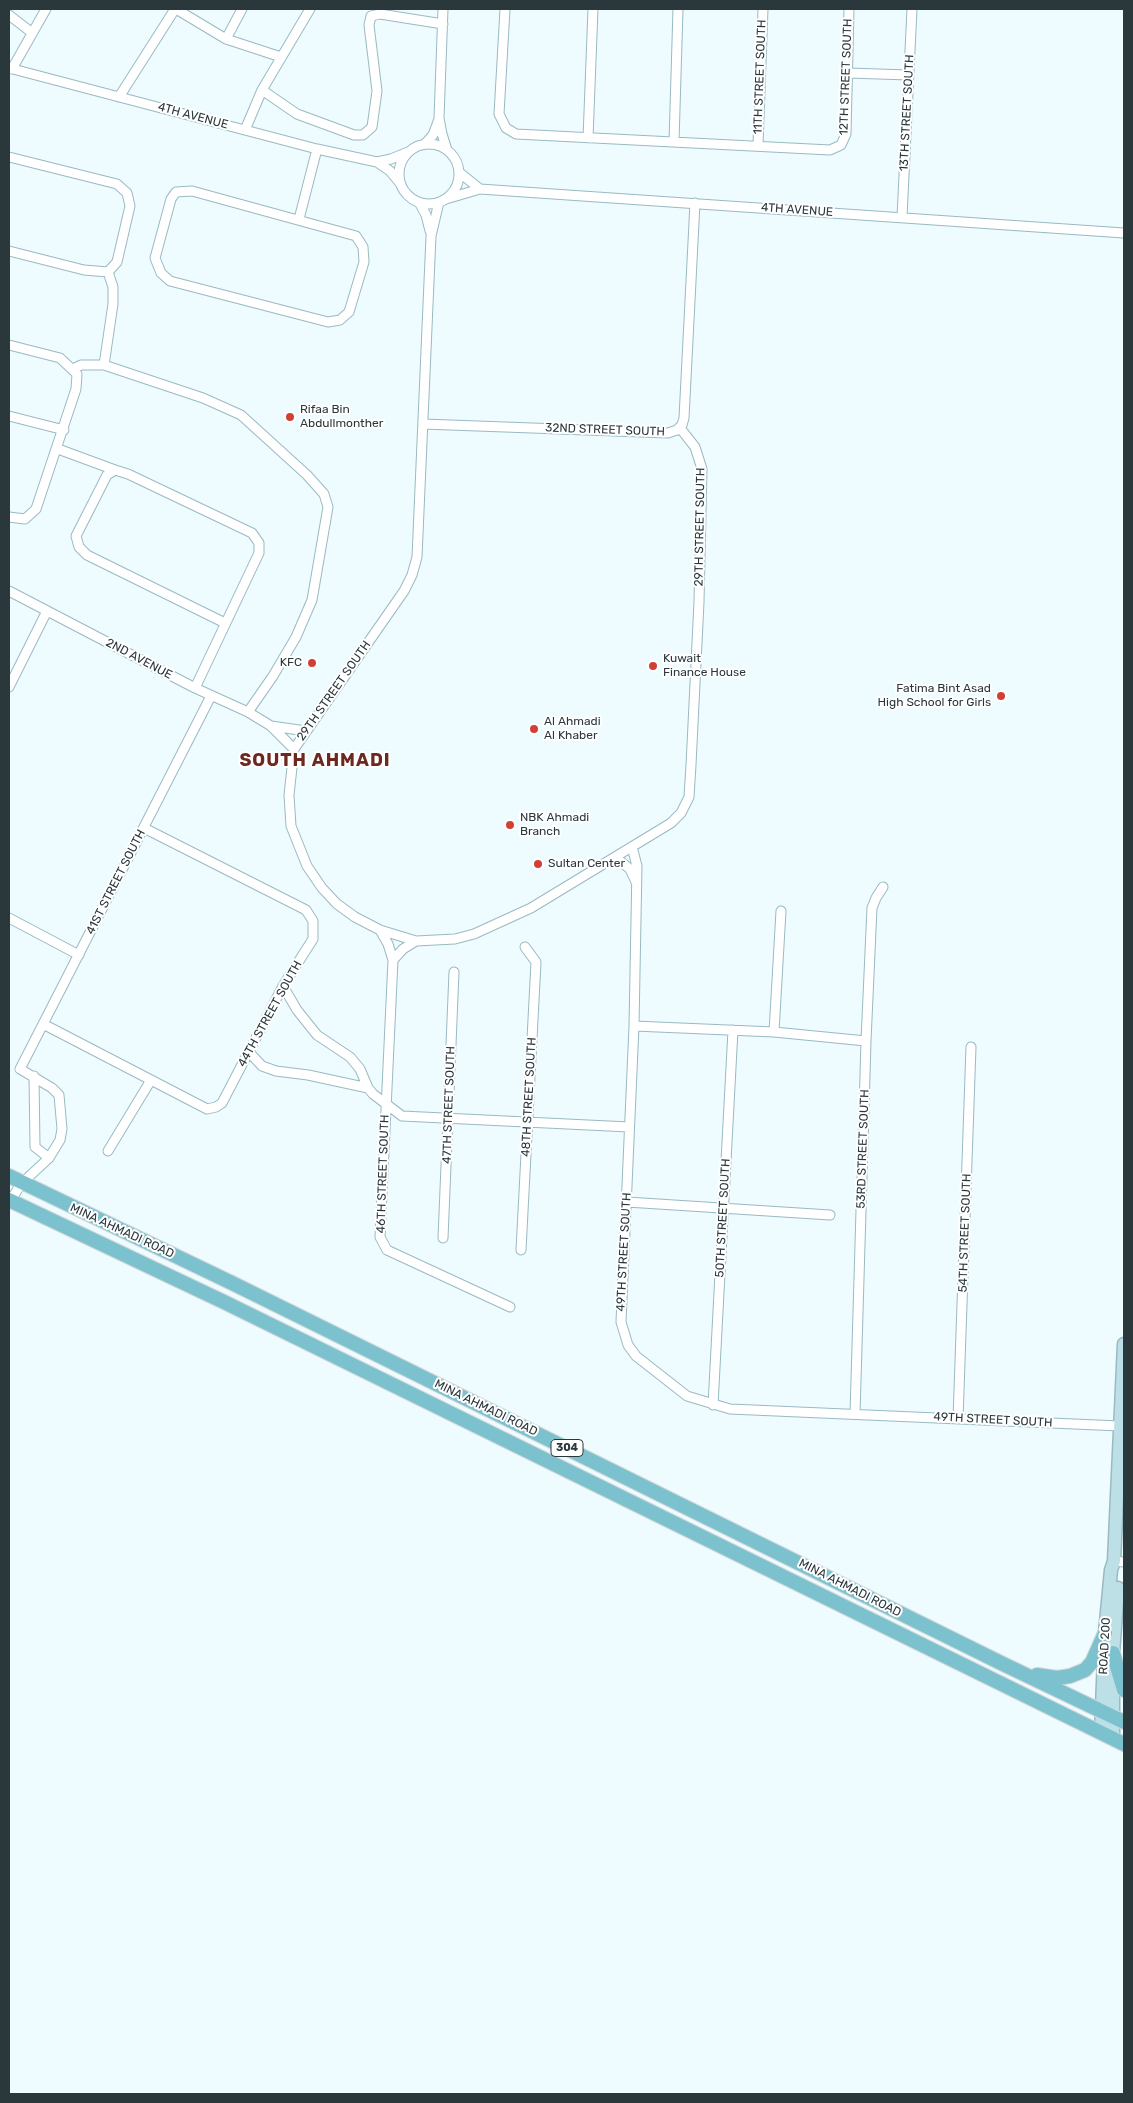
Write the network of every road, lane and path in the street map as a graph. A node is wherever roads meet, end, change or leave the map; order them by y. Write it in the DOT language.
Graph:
graph roads {
  1 [pos="46,9"];
  2 [pos="175,9"];
  3 [pos="242,9"];
  4 [pos="310,9"];
  5 [pos="443,9"];
  6 [pos="505,9"];
  7 [pos="593,9"];
  8 [pos="678,9"];
  9 [pos="763,9"];
  10 [pos="849,9"];
  11 [pos="912,9"];
  12 [pos="9,15"];
  13 [pos="443,24"];
  14 [pos="31,32"];
  15 [pos="226,38"];
  16 [pos="281,57"];
  17 [pos="10,69"];
  18 [pos="848,73"];
  19 [pos="909,75"];
  20 [pos="262,90"];
  21 [pos="119,97"];
  22 [pos="440,118"];
  23 [pos="245,130"];
  24 [pos="588,138"];
  25 [pos="674,142"];
  26 [pos="425,144"];
  27 [pos="758,146"];
  28 [pos="317,149"];
  29 [pos="447,150"];
  30 [pos="408,152"];
  31 [pos="9,157"];
  32 [pos="377,162"];
  33 [pos="460,172"];
  34 [pos="400,183"];
  35 [pos="480,189"];
  36 [pos="443,201"];
  37 [pos="419,202"];
  38 [pos="695,203"];
  39 [pos="902,217"];
  40 [pos="299,220"];
  41 [pos="1124,228"];
  42 [pos="1112,232"];
  43 [pos="1124,233"];
  44 [pos="431,236"];
  45 [pos="9,251"];
  46 [pos="108,272"];
  47 [pos="9,344"];
  48 [pos="104,365"];
  49 [pos="73,369"];
  50 [pos="9,416"];
  51 [pos="423,424"];
  52 [pos="680,428"];
  53 [pos="64,430"];
  54 [pos="58,449"];
  55 [pos="115,470"];
  56 [pos="9,517"];
  57 [pos="9,591"];
  58 [pos="47,611"];
  59 [pos="224,624"];
  60 [pos="9,687"];
  61 [pos="195,688"];
  62 [pos="211,696"];
  63 [pos="248,712"];
  64 [pos="270,726"];
  65 [pos="306,731"];
  66 [pos="294,749"];
  67 [pos="144,828"];
  68 [pos="632,846"];
  69 [pos="618,855"];
  70 [pos="636,884"];
  71 [pos="883,887"];
  72 [pos="780,911"];
  73 [pos="9,918"];
  74 [pos="380,930"];
  75 [pos="416,941"];
  76 [pos="525,947"];
  77 [pos="79,955"];
  78 [pos="393,960"];
  79 [pos="454,972"];
  80 [pos="283,986"];
  81 [pos="45,1024"];
  82 [pos="634,1026"];
  83 [pos="733,1030"];
  84 [pos="774,1032"];
  85 [pos="866,1041"];
  86 [pos="971,1047"];
  87 [pos="249,1052"];
  88 [pos="34,1076"];
  89 [pos="151,1080"];
  90 [pos="368,1088"];
  91 [pos="386,1104"];
  92 [pos="449,1120"];
  93 [pos="527,1123"];
  94 [pos="630,1127"];
  95 [pos="108,1151"];
  96 [pos="49,1158"];
  97 [pos="9,1176"];
  98 [pos="22,1183"];
  99 [pos="9,1200"];
  100 [pos="627,1202"];
  101 [pos="724,1208"];
  102 [pos="830,1215"];
  103 [pos="444,1238"];
  104 [pos="520,1250"];
  105 [pos="510,1307"];
  106 [pos="1124,1344"];
  107 [pos="1124,1348"];
  108 [pos="713,1405"];
  109 [pos="855,1414"];
  110 [pos="958,1419"];
  111 [pos="1120,1426"];
  112 [pos="1119,1561"];
  113 [pos="1105,1633"];
  114 [pos="1113,1654"];
  115 [pos="1001,1663"];
  116 [pos="1124,1690"];
  117 [pos="1113,1717"];
  118 [pos="1113,1738"];
  1 -- 14 [label="street"];
  2 -- 15 [label="street"];
  2 -- 21 [label="street"];
  3 -- 15 [label="street"];
  4 -- 16 [label="street"];
  5 -- 13 [label="street"];
  6 -- 24 [label="street"];
  7 -- 24 [label="street"];
  8 -- 25 [label="street"];
  9 -- 27 [label="street, 11TH STREET SOUTH"];
  10 -- 18 [label="street, 12TH STREET SOUTH"];
  11 -- 19 [label="street, 13TH STREET SOUTH"];
  12 -- 14 [label="street"];
  13 -- 20 [label="street"];
  13 -- 22 [label="street"];
  14 -- 17 [label="street"];
  15 -- 16 [label="street"];
  16 -- 20 [label="street"];
  17 -- 21 [label="street, 4TH AVENUE"];
  18 -- 19 [label="street"];
  18 -- 27 [label="street, 12TH STREET SOUTH"];
  19 -- 39 [label="street, 13TH STREET SOUTH"];
  20 -- 23 [label="street"];
  21 -- 23 [label="street, 4TH AVENUE"];
  22 -- 26 [label="street"];
  22 -- 29 [label="street"];
  23 -- 28 [label="street, 4TH AVENUE"];
  24 -- 25 [label="street"];
  25 -- 27 [label="street"];
  26 -- 29 [label="street"];
  26 -- 30 [label="street"];
  28 -- 32 [label="street, 4TH AVENUE"];
  28 -- 40 [label="street"];
  29 -- 33 [label="street"];
  30 -- 32 [label="street, 4TH AVENUE"];
  30 -- 34 [label="street"];
  31 -- 46 [label="street"];
  32 -- 34 [label="street, 4TH AVENUE"];
  33 -- 35 [label="street"];
  33 -- 36 [label="street"];
  34 -- 37 [label="street"];
  35 -- 36 [label="street, 4TH AVENUE"];
  35 -- 38 [label="street, 4TH AVENUE"];
  36 -- 37 [label="street"];
  36 -- 44 [label="street, 29TH STREET SOUTH"];
  37 -- 44 [label="street, 29TH STREET SOUTH"];
  38 -- 39 [label="street, 4TH AVENUE"];
  38 -- 52 [label="street, 32ND STREET SOUTH"];
  39 -- 42 [label="street, 4TH AVENUE"];
  40 -- 40 [label="street"];
  41 -- 42 [label="street, 4TH AVENUE"];
  42 -- 43 [label="street, 4TH AVENUE"];
  44 -- 51 [label="street, 29TH STREET SOUTH"];
  45 -- 46 [label="street"];
  46 -- 48 [label="street"];
  47 -- 49 [label="street"];
  48 -- 49 [label="street"];
  48 -- 63 [label="street"];
  49 -- 53 [label="street"];
  50 -- 53 [label="street"];
  51 -- 52 [label="street, 32ND STREET SOUTH"];
  51 -- 65 [label="street, 29TH STREET SOUTH"];
  52 -- 68 [label="street, 29TH STREET SOUTH"];
  53 -- 54 [label="street"];
  54 -- 55 [label="street"];
  54 -- 56 [label="street"];
  55 -- 59 [label="street"];
  55 -- 59 [label="street"];
  57 -- 58 [label="street, 2ND AVENUE"];
  58 -- 60 [label="street"];
  58 -- 61 [label="street, 2ND AVENUE"];
  59 -- 61 [label="street"];
  61 -- 62 [label="street, 2ND AVENUE"];
  62 -- 63 [label="street, 2ND AVENUE"];
  62 -- 67 [label="street, 41ST STREET SOUTH"];
  63 -- 64 [label="street, 2ND AVENUE"];
  64 -- 65 [label="street, 2ND AVENUE"];
  64 -- 66 [label="street, 2ND AVENUE"];
  65 -- 66 [label="street, 29TH STREET SOUTH"];
  66 -- 74 [label="street, 29TH STREET SOUTH"];
  67 -- 77 [label="street, 41ST STREET SOUTH"];
  67 -- 80 [label="street, 44TH STREET SOUTH"];
  68 -- 69 [label="street, 29TH STREET SOUTH"];
  68 -- 70 [label="street, 49TH STREET SOUTH"];
  69 -- 70 [label="street"];
  69 -- 75 [label="street, 29TH STREET SOUTH"];
  70 -- 82 [label="street, 49TH STREET SOUTH"];
  71 -- 85 [label="street, 53RD STREET SOUTH"];
  72 -- 84 [label="street"];
  73 -- 77 [label="street"];
  74 -- 75 [label="street, 29TH STREET SOUTH"];
  74 -- 78 [label="street, 46TH STREET SOUTH"];
  75 -- 78 [label="street"];
  76 -- 93 [label="street, 48TH STREET SOUTH"];
  77 -- 81 [label="street, 41ST STREET SOUTH"];
  78 -- 91 [label="street, 46TH STREET SOUTH"];
  79 -- 92 [label="street, 47TH STREET SOUTH"];
  80 -- 87 [label="street, 44TH STREET SOUTH"];
  80 -- 90 [label="street"];
  81 -- 88 [label="street, 41ST STREET SOUTH"];
  81 -- 89 [label="street, 44TH STREET SOUTH"];
  82 -- 83 [label="street"];
  82 -- 94 [label="street, 49TH STREET SOUTH"];
  83 -- 84 [label="street"];
  83 -- 101 [label="street, 50TH STREET SOUTH"];
  84 -- 85 [label="street"];
  85 -- 109 [label="street, 53RD STREET SOUTH"];
  86 -- 110 [label="street, 54TH STREET SOUTH"];
  87 -- 89 [label="street, 44TH STREET SOUTH"];
  87 -- 90 [label="street"];
  88 -- 96 [label="street"];
  88 -- 96 [label="street"];
  89 -- 95 [label="street"];
  90 -- 91 [label="street"];
  91 -- 92 [label="street"];
  91 -- 105 [label="street, 46TH STREET SOUTH"];
  92 -- 93 [label="street"];
  92 -- 103 [label="street, 47TH STREET SOUTH"];
  93 -- 94 [label="street"];
  93 -- 104 [label="street, 48TH STREET SOUTH"];
  94 -- 100 [label="street, 49TH STREET SOUTH"];
  96 -- 98 [label="street"];
  97 -- 98 [label="main road, MINA AHMADI ROAD / 304"];
  98 -- 99 [label="street"];
  98 -- 115 [label="main road, MINA AHMADI ROAD / 304"];
  99 -- 118 [label="main road, MINA AHMADI ROAD / 304"];
  100 -- 101 [label="street"];
  100 -- 108 [label="street, 49TH STREET SOUTH"];
  101 -- 102 [label="street"];
  101 -- 108 [label="street, 50TH STREET SOUTH"];
  106 -- 107 [label="main road, ROAD 200"];
  107 -- 111 [label="main road, ROAD 200"];
  108 -- 109 [label="street, 49TH STREET SOUTH"];
  109 -- 110 [label="street, 49TH STREET SOUTH"];
  110 -- 111 [label="street, 49TH STREET SOUTH"];
  111 -- 112 [label="main road, ROAD 200"];
  112 -- 113 [label="main road, ROAD 200"];
  112 -- 114 [label="main road, ROAD 200"];
  113 -- 115 [label="main road"];
  113 -- 117 [label="main road, ROAD 200"];
  114 -- 116 [label="main road"];
  114 -- 117 [label="main road, ROAD 200"];
  115 -- 117 [label="main road, MINA AHMADI ROAD / 304"];
  117 -- 118 [label="main road, ROAD 200"];
}
